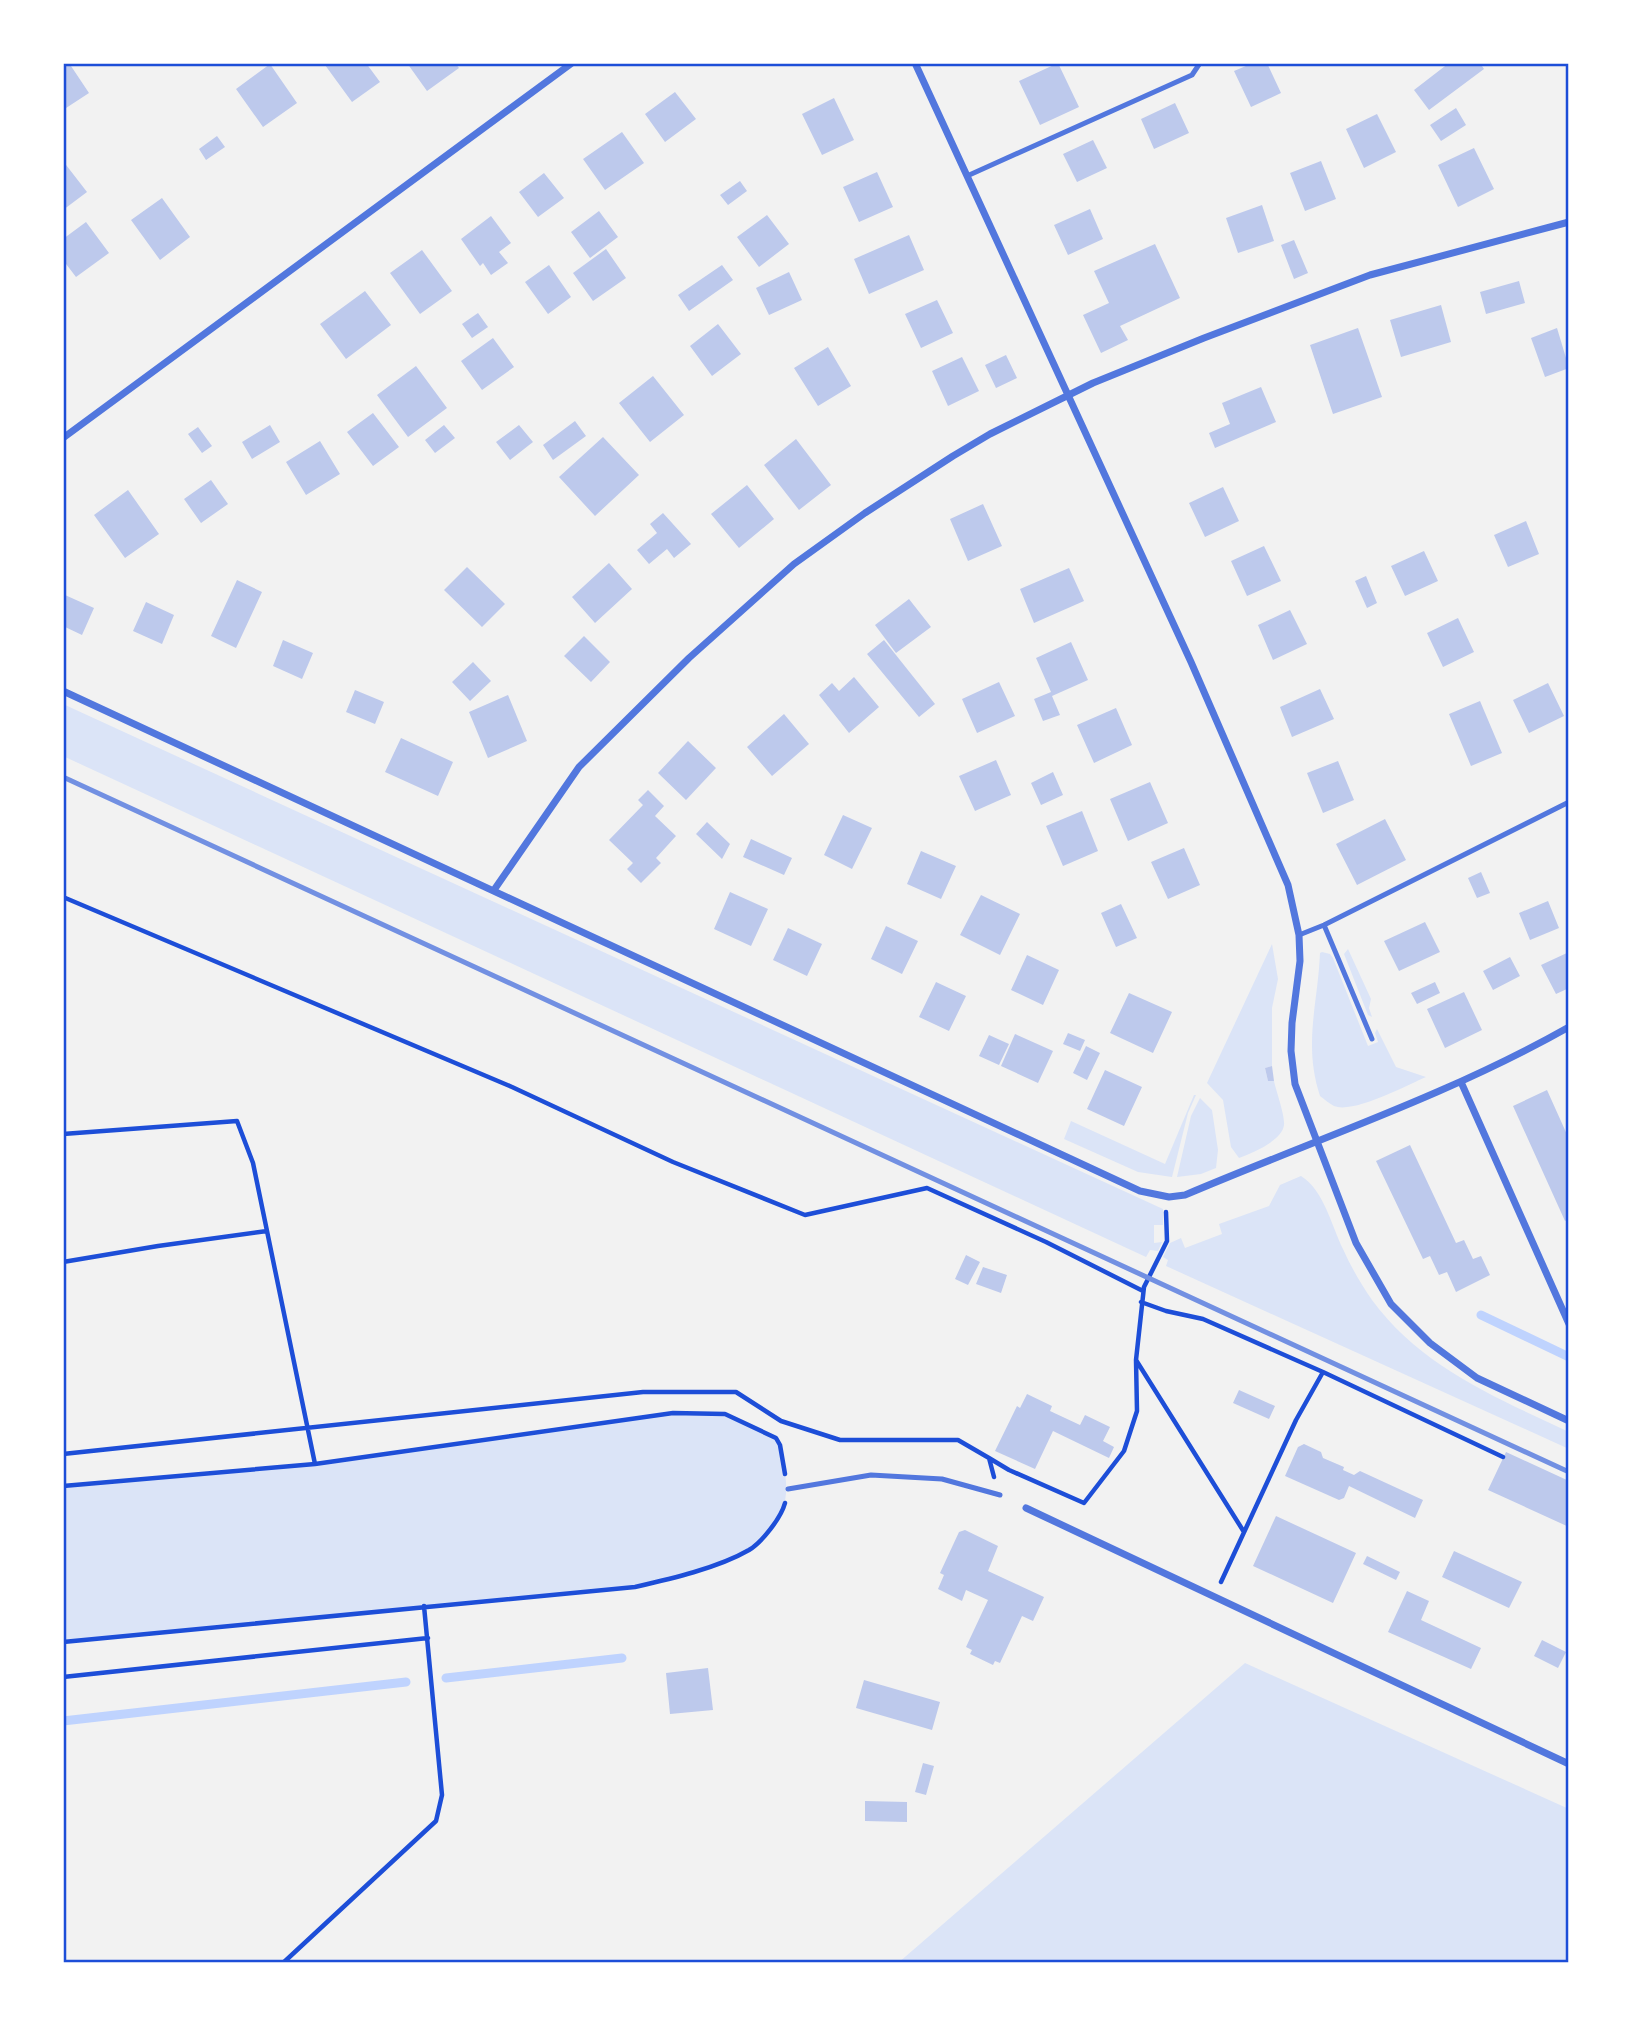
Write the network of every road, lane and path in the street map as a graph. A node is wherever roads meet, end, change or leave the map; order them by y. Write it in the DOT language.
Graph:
graph roads {
  1 [pos="572,63"];
  2 [pos="915,63"];
  3 [pos="1200,63"];
  4 [pos="967,176"];
  5 [pos="1569,222"];
  6 [pos="1067,395"];
  7 [pos="63,438"];
  8 [pos="63,691"];
  9 [pos="1569,802"];
  10 [pos="494,890"];
  11 [pos="63,897"];
  12 [pos="1324,925"];
  13 [pos="1299,934"];
  14 [pos="1569,1027"];
  15 [pos="1372,1039"];
  16 [pos="1461,1082"];
  17 [pos="63,1134"];
  18 [pos="1317,1142"];
  19 [pos="1169,1197"];
  20 [pos="267,1231"];
  21 [pos="63,1262"];
  22 [pos="1143,1292"];
  23 [pos="1141,1302"];
  24 [pos="1569,1324"];
  25 [pos="1136,1360"];
  26 [pos="1323,1372"];
  27 [pos="1569,1421"];
  28 [pos="308,1429"];
  29 [pos="63,1454"];
  30 [pos="1503,1457"];
  31 [pos="989,1458"];
  32 [pos="315,1464"];
  33 [pos="63,1486"];
  34 [pos="788,1489"];
  35 [pos="1000,1495"];
  36 [pos="1026,1508"];
  37 [pos="1244,1532"];
  38 [pos="1214,1598"];
  39 [pos="424,1606"];
  40 [pos="428,1638"];
  41 [pos="63,1642"];
  42 [pos="63,1677"];
  43 [pos="1569,1764"];
  44 [pos="283,1963"];
  1 -- 7 [label="street"];
  2 -- 4 [label="street"];
  3 -- 4 [label="lane"];
  4 -- 6 [label="street"];
  5 -- 6 [label="street"];
  6 -- 10 [label="street"];
  6 -- 13 [label="street"];
  8 -- 10 [label="street"];
  9 -- 12 [label="lane"];
  10 -- 19 [label="street"];
  11 -- 22 [label="path"];
  12 -- 13 [label="lane"];
  12 -- 15 [label="lane"];
  13 -- 18 [label="street"];
  14 -- 16 [label="street"];
  16 -- 18 [label="street"];
  16 -- 24 [label="street"];
  17 -- 20 [label="path"];
  18 -- 19 [label="street"];
  18 -- 27 [label="street"];
  19 -- 22 [label="path"];
  20 -- 21 [label="path"];
  20 -- 28 [label="path"];
  22 -- 23 [label="path"];
  23 -- 25 [label="path"];
  23 -- 26 [label="path"];
  25 -- 31 [label="path"];
  25 -- 37 [label="path"];
  26 -- 30 [label="path"];
  26 -- 37 [label="path"];
  28 -- 29 [label="path"];
  28 -- 31 [label="path"];
  28 -- 32 [label="path"];
  31 -- 35 [label="path"];
  32 -- 33 [label="path"];
  32 -- 34 [label="path"];
  34 -- 35 [label="lane"];
  34 -- 39 [label="path"];
  36 -- 38 [label="street"];
  37 -- 38 [label="path"];
  38 -- 43 [label="street"];
  39 -- 40 [label="path"];
  39 -- 41 [label="path"];
  40 -- 42 [label="path"];
  40 -- 44 [label="path"];
}
